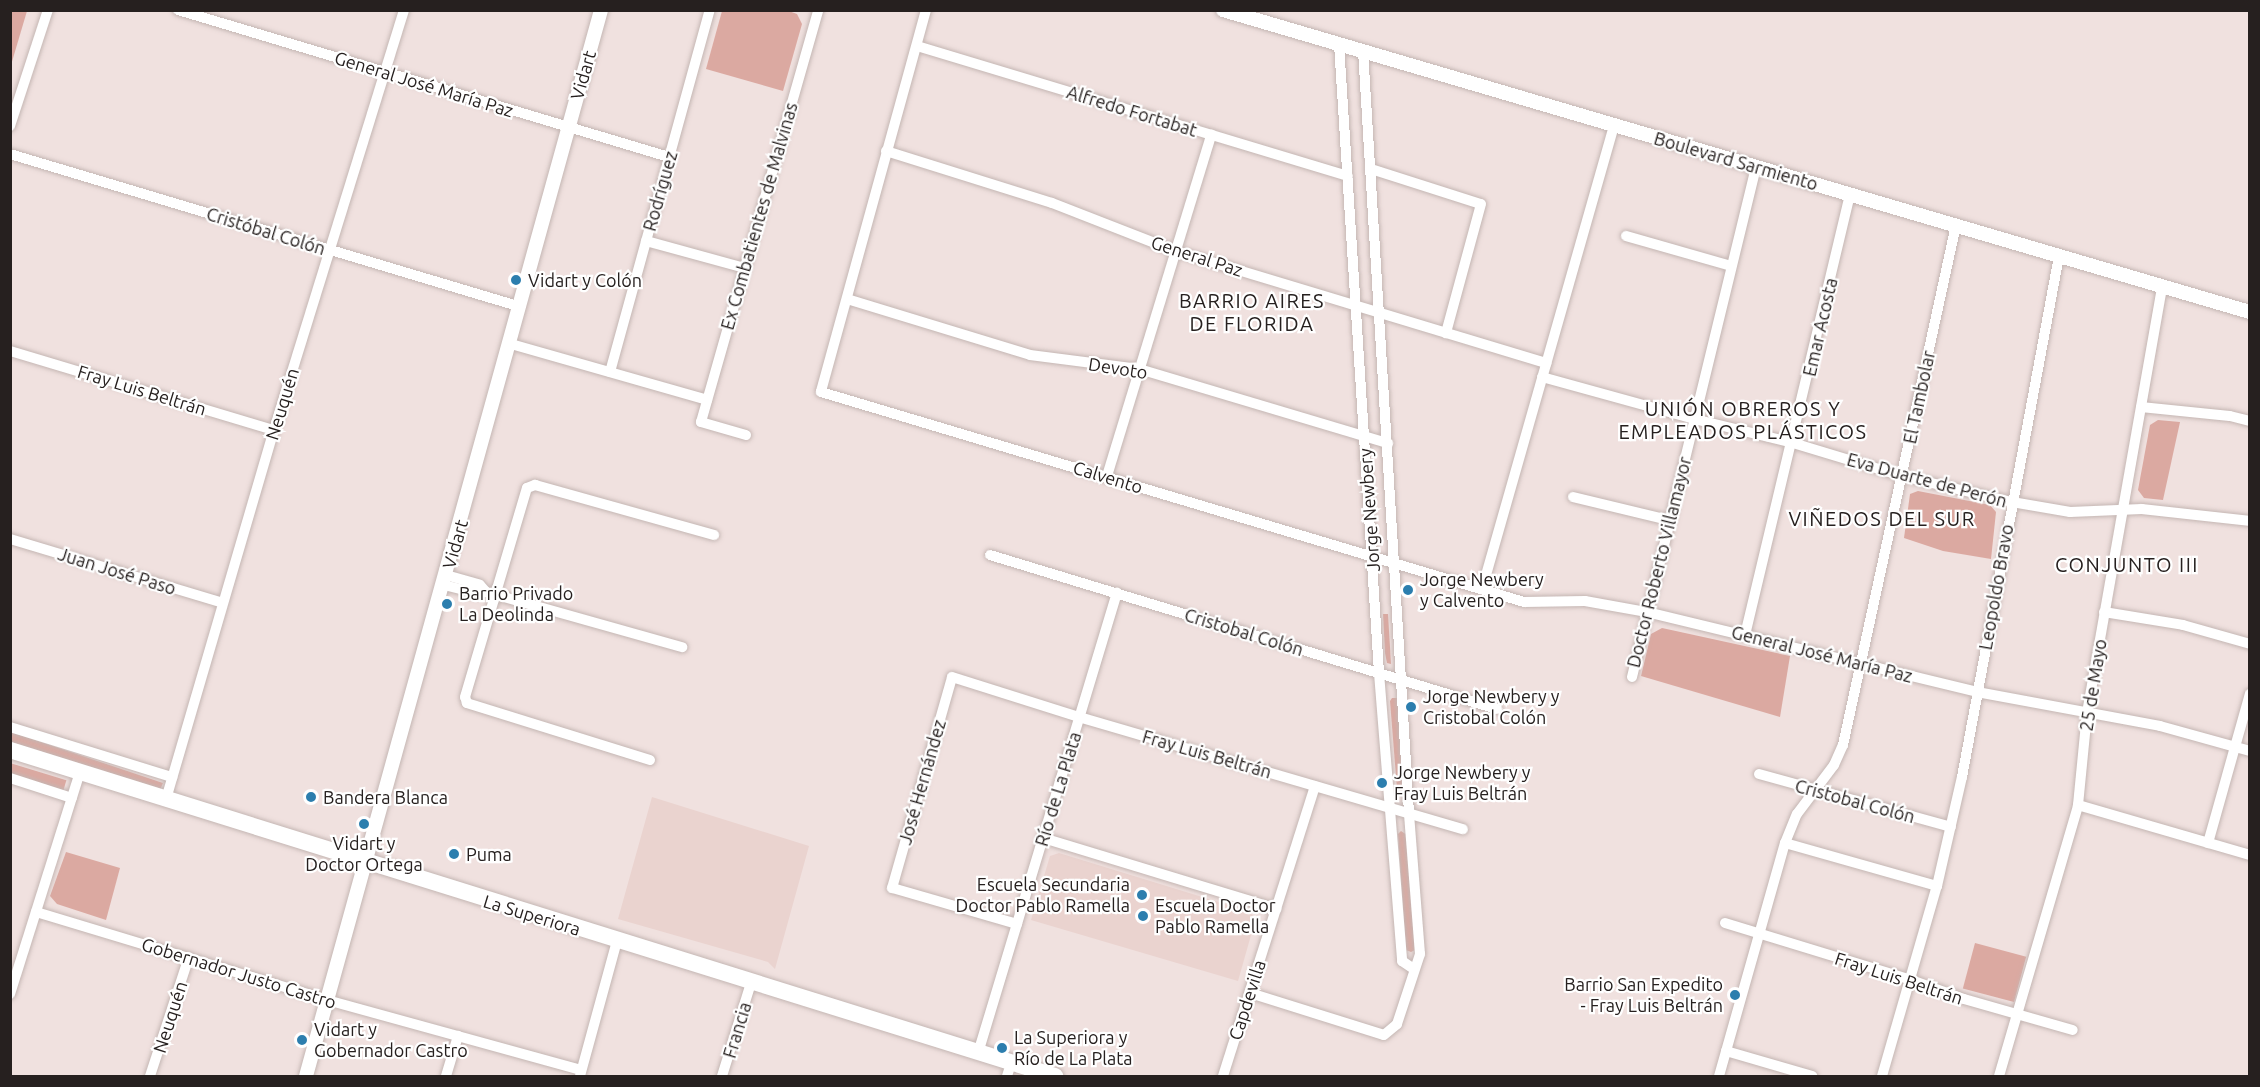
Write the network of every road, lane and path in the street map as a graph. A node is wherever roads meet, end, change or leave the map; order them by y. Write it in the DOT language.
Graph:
graph roads {
  1 [pos="48,10"];
  2 [pos="178,10"];
  3 [pos="404,10"];
  4 [pos="601,10"];
  5 [pos="710,10"];
  6 [pos="818,10"];
  7 [pos="926,10"];
  8 [pos="1223,10"];
  9 [pos="1339,44"];
  10 [pos="916,46"];
  11 [pos="1363,51"];
  12 [pos="385,72"];
  13 [pos="1614,125"];
  14 [pos="10,126"];
  15 [pos="568,127"];
  16 [pos="1211,135"];
  17 [pos="886,151"];
  18 [pos="10,154"];
  19 [pos="669,157"];
  20 [pos="1756,167"];
  21 [pos="1371,169"];
  22 [pos="1348,176"];
  23 [pos="1850,195"];
  24 [pos="1956,225"];
  25 [pos="1626,236"];
  26 [pos="646,241"];
  27 [pos="330,250"];
  28 [pos="1175,251"];
  29 [pos="2059,256"];
  30 [pos="1731,266"];
  31 [pos="745,268"];
  32 [pos="2162,287"];
  33 [pos="847,299"];
  34 [pos="1356,306"];
  35 [pos="521,307"];
  36 [pos="2250,312"];
  37 [pos="1380,313"];
  38 [pos="1446,333"];
  39 [pos="511,344"];
  40 [pos="10,351"];
  41 [pos="1546,363"];
  42 [pos="1139,369"];
  43 [pos="609,372"];
  44 [pos="1542,377"];
  45 [pos="707,400"];
  46 [pos="2141,406"];
  47 [pos="1694,419"];
  48 [pos="2250,421"];
  49 [pos="274,430"];
  50 [pos="746,435"];
  51 [pos="1364,436"];
  52 [pos="1388,443"];
  53 [pos="1793,443"];
  54 [pos="1107,476"];
  55 [pos="1902,476"];
  56 [pos="1573,497"];
  57 [pos="2012,502"];
  58 [pos="2122,510"];
  59 [pos="1669,520"];
  60 [pos="2250,521"];
  61 [pos="714,535"];
  62 [pos="10,539"];
  63 [pos="990,555"];
  64 [pos="1372,555"];
  65 [pos="1395,562"];
  66 [pos="445,580"];
  67 [pos="1482,589"];
  68 [pos="491,593"];
  69 [pos="1117,593"];
  70 [pos="223,603"];
  71 [pos="1647,612"];
  72 [pos="2104,612"];
  73 [pos="1745,635"];
  74 [pos="2250,644"];
  75 [pos="682,647"];
  76 [pos="1860,665"];
  77 [pos="1379,673"];
  78 [pos="952,677"];
  79 [pos="1632,677"];
  80 [pos="1402,680"];
  81 [pos="1977,692"];
  82 [pos="2250,694"];
  83 [pos="1497,709"];
  84 [pos="2087,713"];
  85 [pos="1079,717"];
  86 [pos="10,727"];
  87 [pos="2235,747"];
  88 [pos="10,750"];
  89 [pos="2250,751"];
  90 [pos="650,760"];
  91 [pos="80,772"];
  92 [pos="1759,774"];
  93 [pos="172,777"];
  94 [pos="10,778"];
  95 [pos="1315,786"];
  96 [pos="1815,791"];
  97 [pos="72,798"];
  98 [pos="166,800"];
  99 [pos="2078,805"];
  100 [pos="1390,807"];
  101 [pos="1409,813"];
  102 [pos="1951,827"];
  103 [pos="1463,829"];
  104 [pos="1043,838"];
  105 [pos="1785,843"];
  106 [pos="2208,843"];
  107 [pos="2250,855"];
  108 [pos="366,863"];
  109 [pos="1937,886"];
  110 [pos="1276,909"];
  111 [pos="36,912"];
  112 [pos="1725,923"];
  113 [pos="1017,924"];
  114 [pos="1759,934"];
  115 [pos="617,941"];
  116 [pos="189,957"];
  117 [pos="1414,969"];
  118 [pos="1911,980"];
  119 [pos="751,983"];
  120 [pos="1250,993"];
  121 [pos="10,994"];
  122 [pos="327,1000"];
  123 [pos="2018,1014"];
  124 [pos="2073,1030"];
  125 [pos="458,1036"];
  126 [pos="1726,1051"];
  127 [pos="978,1053"];
  128 [pos="1009,1070"];
  129 [pos="580,1073"];
  130 [pos="150,1077"];
  131 [pos="306,1077"];
  132 [pos="447,1077"];
  133 [pos="722,1077"];
  134 [pos="1055,1077"];
  135 [pos="1223,1077"];
  136 [pos="1719,1077"];
  137 [pos="1812,1077"];
  138 [pos="1882,1077"];
  139 [pos="1999,1077"];
  1 -- 14 [label="street"];
  2 -- 12 [label="street, General José María Paz"];
  3 -- 12 [label="street, Neuquén"];
  4 -- 15 [label="street, Vidart"];
  5 -- 19 [label="street, Rodríguez"];
  6 -- 31 [label="street, Ex Combatientes de Malvinas"];
  7 -- 10 [label="street"];
  8 -- 9 [label="street, Boulevard Sarmiento"];
  9 -- 11 [label="street, Boulevard Sarmiento"];
  9 -- 22 [label="street, Jorge Newbery"];
  10 -- 16 [label="street, Alfredo Fortabat"];
  10 -- 17 [label="street"];
  11 -- 13 [label="street, Boulevard Sarmiento"];
  11 -- 21 [label="street, Jorge Newbery"];
  12 -- 15 [label="street, General José María Paz"];
  12 -- 27 [label="street, Neuquén"];
  13 -- 20 [label="street, Boulevard Sarmiento"];
  13 -- 41 [label="street"];
  15 -- 19 [label="street, General José María Paz"];
  15 -- 35 [label="street, Vidart"];
  16 -- 22 [label="street, Alfredo Fortabat"];
  16 -- 28 [label="street"];
  17 -- 28 [label="street, General Paz"];
  17 -- 33 [label="street"];
  18 -- 27 [label="street, Cristóbal Colón"];
  19 -- 26 [label="street, Rodríguez"];
  20 -- 23 [label="street, Boulevard Sarmiento"];
  20 -- 30 [label="street, Doctor Roberto Villamayor"];
  21 -- 37 [label="street, Jorge Newbery"];
  21 -- 38 [label="street"];
  22 -- 34 [label="street, Jorge Newbery"];
  23 -- 24 [label="street, Boulevard Sarmiento"];
  23 -- 53 [label="street, Emar Acosta"];
  24 -- 29 [label="street, Boulevard Sarmiento"];
  24 -- 55 [label="street, El Tambolar"];
  25 -- 30 [label="street"];
  26 -- 31 [label="street"];
  26 -- 43 [label="street, Rodríguez"];
  27 -- 35 [label="street, Cristóbal Colón"];
  27 -- 49 [label="street, Neuquén"];
  28 -- 34 [label="street, General Paz"];
  28 -- 42 [label="street"];
  29 -- 32 [label="street, Boulevard Sarmiento"];
  29 -- 57 [label="street, Leopoldo Bravo"];
  30 -- 47 [label="street, Doctor Roberto Villamayor"];
  31 -- 45 [label="street, Ex Combatientes de Malvinas"];
  32 -- 36 [label="street, Boulevard Sarmiento"];
  32 -- 46 [label="street, 25 de Mayo"];
  33 -- 42 [label="street, Devoto"];
  33 -- 54 [label="street, Calvento"];
  34 -- 37 [label="street, General Paz"];
  34 -- 51 [label="street, Jorge Newbery"];
  35 -- 39 [label="street, Vidart"];
  37 -- 38 [label="street, General Paz"];
  37 -- 52 [label="street, Jorge Newbery"];
  38 -- 41 [label="street, General Paz"];
  39 -- 43 [label="street"];
  39 -- 66 [label="street, Vidart"];
  40 -- 49 [label="street, Fray Luis Beltrán"];
  41 -- 44 [label="street"];
  42 -- 51 [label="street, Devoto"];
  42 -- 54 [label="street"];
  43 -- 45 [label="street"];
  44 -- 47 [label="street, Eva Duarte de Perón"];
  44 -- 67 [label="street"];
  45 -- 50 [label="street, Ex Combatientes de Malvinas"];
  46 -- 48 [label="street"];
  46 -- 58 [label="street, 25 de Mayo"];
  47 -- 53 [label="street, Eva Duarte de Perón"];
  47 -- 59 [label="street, Doctor Roberto Villamayor"];
  49 -- 70 [label="street, Neuquén"];
  51 -- 52 [label="street, Devoto"];
  51 -- 64 [label="street, Jorge Newbery"];
  52 -- 65 [label="street, Jorge Newbery"];
  53 -- 55 [label="street, Eva Duarte de Perón"];
  53 -- 73 [label="street, Emar Acosta"];
  54 -- 64 [label="street, Calvento"];
  55 -- 57 [label="street, Eva Duarte de Perón"];
  55 -- 76 [label="street, El Tambolar"];
  56 -- 59 [label="street"];
  57 -- 58 [label="street, Eva Duarte de Perón"];
  57 -- 81 [label="street, Leopoldo Bravo"];
  58 -- 60 [label="street, Eva Duarte de Perón"];
  58 -- 72 [label="street, 25 de Mayo"];
  59 -- 71 [label="street, Doctor Roberto Villamayor"];
  61 -- 68 [label="street"];
  62 -- 70 [label="street, Juan José Paso"];
  63 -- 69 [label="street, Cristobal Colón"];
  64 -- 65 [label="street, Calvento"];
  64 -- 77 [label="street, Jorge Newbery"];
  65 -- 67 [label="street, General José María Paz"];
  65 -- 80 [label="street, Jorge Newbery"];
  66 -- 68 [label="street"];
  66 -- 108 [label="street, Vidart"];
  67 -- 71 [label="street, General José María Paz"];
  68 -- 75 [label="street"];
  68 -- 90 [label="street"];
  69 -- 77 [label="street, Cristobal Colón"];
  69 -- 85 [label="street, Río de La Plata"];
  70 -- 93 [label="street, Neuquén"];
  71 -- 73 [label="street, General José María Paz"];
  71 -- 79 [label="street, Doctor Roberto Villamayor"];
  72 -- 74 [label="street"];
  72 -- 84 [label="street, 25 de Mayo"];
  73 -- 76 [label="street, General José María Paz"];
  76 -- 81 [label="street, General José María Paz"];
  76 -- 96 [label="street, El Tambolar"];
  77 -- 80 [label="street, Cristobal Colón"];
  77 -- 100 [label="street, Jorge Newbery"];
  78 -- 85 [label="street, Fray Luis Beltrán"];
  78 -- 113 [label="street, José Hernández"];
  80 -- 83 [label="street, Cristobal Colón"];
  80 -- 101 [label="street, Jorge Newbery"];
  81 -- 84 [label="street, General José María Paz"];
  81 -- 102 [label="street, Leopoldo Bravo"];
  82 -- 87 [label="street"];
  84 -- 87 [label="street, General José María Paz"];
  84 -- 99 [label="street, 25 de Mayo"];
  85 -- 95 [label="street, Fray Luis Beltrán"];
  85 -- 104 [label="street, Río de La Plata"];
  86 -- 93 [label="street"];
  87 -- 89 [label="street, General José María Paz"];
  87 -- 106 [label="street"];
  88 -- 91 [label="main road, La Superiora"];
  91 -- 97 [label="street"];
  91 -- 98 [label="main road, La Superiora"];
  92 -- 96 [label="street, Cristobal Colón"];
  93 -- 98 [label="street, Neuquén"];
  94 -- 97 [label="street"];
  95 -- 100 [label="street, Fray Luis Beltrán"];
  95 -- 110 [label="street, Capdevilla"];
  96 -- 102 [label="street, Cristobal Colón"];
  96 -- 105 [label="street, El Tambolar"];
  97 -- 111 [label="street"];
  98 -- 108 [label="main road, La Superiora"];
  99 -- 106 [label="street"];
  99 -- 123 [label="street, 25 de Mayo"];
  100 -- 101 [label="street, Fray Luis Beltrán"];
  100 -- 117 [label="street, Jorge Newbery"];
  101 -- 103 [label="street, Fray Luis Beltrán"];
  101 -- 117 [label="street, Jorge Newbery"];
  102 -- 109 [label="street, Leopoldo Bravo"];
  104 -- 110 [label="street"];
  104 -- 113 [label="street, Río de La Plata"];
  105 -- 109 [label="street"];
  105 -- 114 [label="street, El Tambolar"];
  106 -- 107 [label="street"];
  108 -- 115 [label="main road, La Superiora"];
  108 -- 122 [label="street, Vidart"];
  109 -- 118 [label="street, Leopoldo Bravo"];
  110 -- 120 [label="street, Capdevilla"];
  111 -- 116 [label="street, Gobernador Justo Castro"];
  111 -- 121 [label="street"];
  112 -- 114 [label="street, Fray Luis Beltrán"];
  113 -- 127 [label="street, Río de La Plata"];
  114 -- 118 [label="street, Fray Luis Beltrán"];
  114 -- 126 [label="street, El Tambolar"];
  115 -- 119 [label="main road, La Superiora"];
  115 -- 129 [label="street"];
  116 -- 122 [label="street, Gobernador Justo Castro"];
  116 -- 130 [label="street, Neuquén"];
  117 -- 120 [label="street, Jorge Newbery"];
  118 -- 123 [label="street, Fray Luis Beltrán"];
  118 -- 138 [label="street, Leopoldo Bravo"];
  119 -- 127 [label="main road, La Superiora"];
  119 -- 133 [label="street, Francia"];
  120 -- 135 [label="street, Capdevilla"];
  122 -- 125 [label="street, Gobernador Justo Castro"];
  122 -- 131 [label="street, Vidart"];
  123 -- 124 [label="street, Fray Luis Beltrán"];
  123 -- 139 [label="street, 25 de Mayo"];
  125 -- 129 [label="street, Gobernador Justo Castro"];
  125 -- 132 [label="street"];
  126 -- 136 [label="street, El Tambolar"];
  126 -- 137 [label="street"];
  127 -- 128 [label="main road, La Superiora"];
  128 -- 134 [label="main road, La Superiora"];
}
